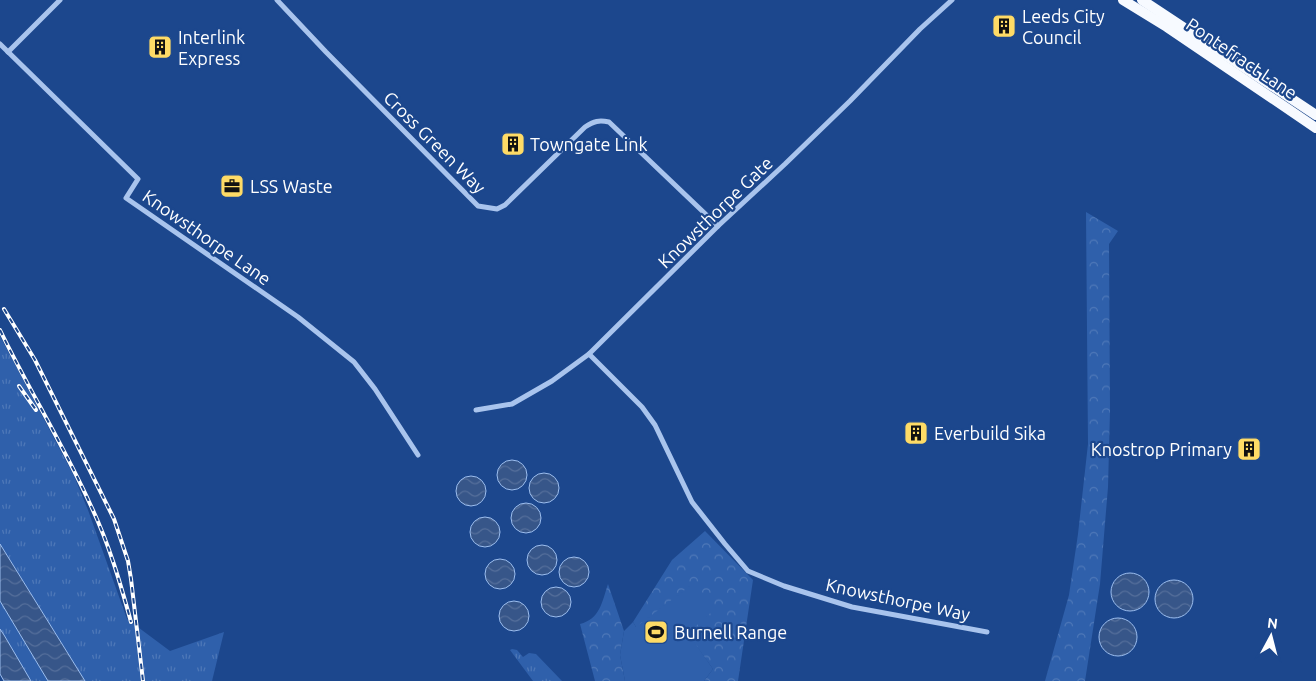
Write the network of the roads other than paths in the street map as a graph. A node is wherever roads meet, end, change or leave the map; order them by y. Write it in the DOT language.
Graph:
graph roads {
  1 [pos="60,0"];
  2 [pos="277,0"];
  3 [pos="952,0"];
  4 [pos="1123,0"];
  5 [pos="1142,0"];
  6 [pos="0,44"];
  7 [pos="8,52"];
  8 [pos="1316,115"];
  9 [pos="1316,128"];
  10 [pos="718,226"];
  11 [pos="589,354"];
  12 [pos="476,410"];
  13 [pos="418,455"];
  14 [pos="987,632"];
  1 -- 7 [label="street"];
  2 -- 10 [label="street, Cross Green Way"];
  3 -- 10 [label="street, Knowsthorpe Gate"];
  4 -- 9 [label="highway, Pontefract Lane"];
  5 -- 8 [label="highway, Pontefract Lane"];
  6 -- 7 [label="street, Knowsthorpe Lane"];
  7 -- 13 [label="street, Knowsthorpe Lane"];
  10 -- 11 [label="street, Knowsthorpe Gate"];
  11 -- 12 [label="street, Knowsthorpe Gate"];
  11 -- 14 [label="street, Knowsthorpe Way"];
}
